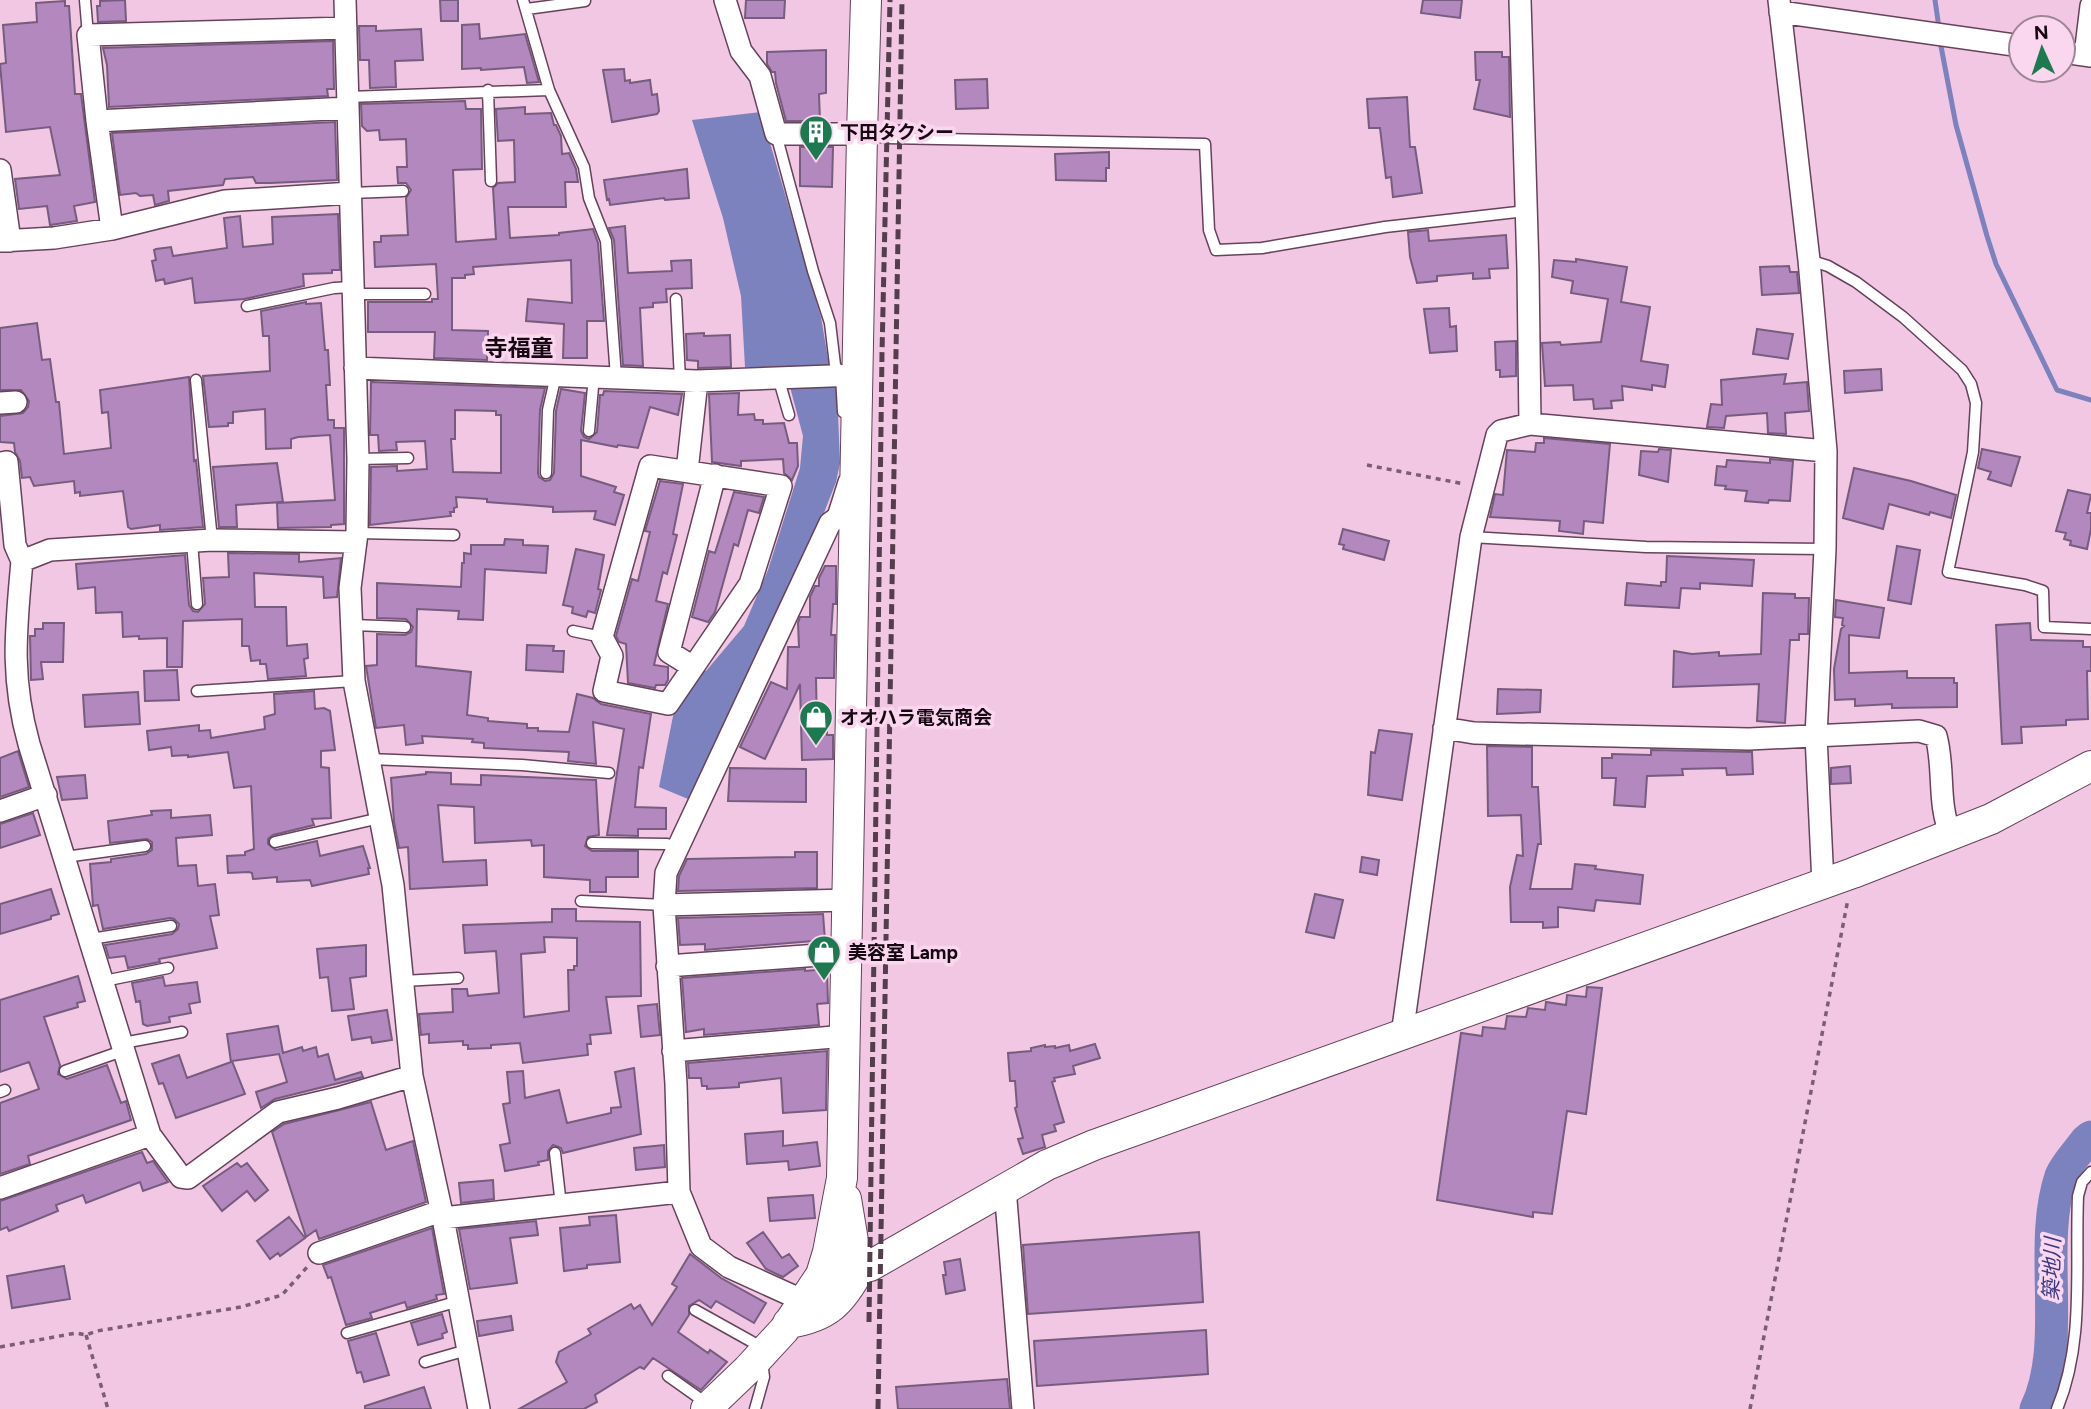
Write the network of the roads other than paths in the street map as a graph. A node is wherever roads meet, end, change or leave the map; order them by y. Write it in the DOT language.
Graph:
graph roads {
  1 [pos="85,0"];
  2 [pos="345,0"];
  3 [pos="725,0"];
  4 [pos="866,0"];
  5 [pos="1520,0"];
  6 [pos="585,1"];
  7 [pos="525,5"];
  8 [pos="1779,6"];
  9 [pos="2091,6"];
  10 [pos="345,28"];
  11 [pos="88,35"];
  12 [pos="2007,44"];
  13 [pos="2088,55"];
  14 [pos="488,90"];
  15 [pos="549,90"];
  16 [pos="348,102"];
  17 [pos="97,121"];
  18 [pos="776,134"];
  19 [pos="862,134"];
  20 [pos="0,170"];
  21 [pos="491,181"];
  22 [pos="402,191"];
  23 [pos="351,193"];
  24 [pos="1527,211"];
  25 [pos="112,229"];
  26 [pos="5,241"];
  27 [pos="1810,260"];
  28 [pos="353,290"];
  29 [pos="425,294"];
  30 [pos="676,299"];
  31 [pos="247,306"];
  32 [pos="355,369"];
  33 [pos="556,374"];
  34 [pos="849,375"];
  35 [pos="594,376"];
  36 [pos="616,377"];
  37 [pos="778,377"];
  38 [pos="195,380"];
  39 [pos="688,380"];
  40 [pos="789,415"];
  41 [pos="844,424"];
  42 [pos="1530,424"];
  43 [pos="589,431"];
  44 [pos="844,436"];
  45 [pos="1826,451"];
  46 [pos="408,458"];
  47 [pos="358,459"];
  48 [pos="0,463"];
  49 [pos="687,471"];
  50 [pos="546,474"];
  51 [pos="715,475"];
  52 [pos="856,509"];
  53 [pos="830,523"];
  54 [pos="454,535"];
  55 [pos="1471,537"];
  56 [pos="356,538"];
  57 [pos="202,541"];
  58 [pos="1825,550"];
  59 [pos="22,561"];
  60 [pos="197,604"];
  61 [pos="353,625"];
  62 [pos="405,627"];
  63 [pos="2091,629"];
  64 [pos="573,631"];
  65 [pos="602,638"];
  66 [pos="7,646"];
  67 [pos="693,667"];
  68 [pos="354,681"];
  69 [pos="197,691"];
  70 [pos="1444,728"];
  71 [pos="1816,736"];
  72 [pos="369,759"];
  73 [pos="2091,766"];
  74 [pos="609,773"];
  75 [pos="46,796"];
  76 [pos="0,811"];
  77 [pos="380,818"];
  78 [pos="1951,835"];
  79 [pos="275,842"];
  80 [pos="592,844"];
  81 [pos="145,846"];
  82 [pos="678,850"];
  83 [pos="65,857"];
  84 [pos="1822,884"];
  85 [pos="847,900"];
  86 [pos="581,901"];
  87 [pos="664,905"];
  88 [pos="172,926"];
  89 [pos="91,939"];
  90 [pos="847,953"];
  91 [pos="667,966"];
  92 [pos="167,968"];
  93 [pos="458,978"];
  94 [pos="104,981"];
  95 [pos="403,981"];
  96 [pos="182,1032"];
  97 [pos="1402,1035"];
  98 [pos="845,1036"];
  99 [pos="124,1047"];
  100 [pos="673,1051"];
  101 [pos="65,1071"];
  102 [pos="412,1076"];
  103 [pos="150,1135"];
  104 [pos="555,1153"];
  105 [pos="2091,1172"];
  106 [pos="842,1178"];
  107 [pos="0,1188"];
  108 [pos="1005,1188"];
  109 [pos="679,1192"];
  110 [pos="561,1205"];
  111 [pos="442,1214"];
  112 [pos="319,1253"];
  113 [pos="860,1268"];
  114 [pos="821,1275"];
  115 [pos="459,1301"];
  116 [pos="695,1310"];
  117 [pos="796,1312"];
  118 [pos="346,1333"];
  119 [pos="467,1350"];
  120 [pos="763,1353"];
  121 [pos="425,1362"];
  122 [pos="668,1376"];
  123 [pos="708,1407"];
  124 [pos="479,1409"];
  125 [pos="755,1409"];
  126 [pos="1023,1409"];
  127 [pos="2057,1409"];
  1 -- 11 [label="lane"];
  2 -- 10 [label="street"];
  3 -- 18 [label="street"];
  4 -- 19 [label="street"];
  5 -- 24 [label="street"];
  6 -- 7 [label="lane"];
  7 -- 15 [label="lane"];
  8 -- 12 [label="street"];
  8 -- 27 [label="street"];
  9 -- 13 [label="street"];
  10 -- 11 [label="street"];
  10 -- 16 [label="street"];
  11 -- 17 [label="street"];
  14 -- 15 [label="lane"];
  14 -- 16 [label="lane"];
  14 -- 21 [label="lane"];
  15 -- 36 [label="lane"];
  16 -- 17 [label="street"];
  16 -- 23 [label="street"];
  17 -- 25 [label="street"];
  18 -- 19 [label="street"];
  18 -- 34 [label="lane"];
  19 -- 24 [label="lane"];
  19 -- 34 [label="street"];
  20 -- 26 [label="street"];
  22 -- 23 [label="lane"];
  23 -- 25 [label="street"];
  23 -- 28 [label="street"];
  24 -- 42 [label="street"];
  25 -- 26 [label="street"];
  27 -- 45 [label="street"];
  27 -- 63 [label="lane"];
  28 -- 29 [label="lane"];
  28 -- 31 [label="lane"];
  28 -- 32 [label="street"];
  30 -- 39 [label="lane"];
  32 -- 33 [label="street"];
  32 -- 47 [label="street"];
  33 -- 35 [label="street"];
  33 -- 50 [label="lane"];
  34 -- 37 [label="street"];
  34 -- 41 [label="lane"];
  34 -- 52 [label="street"];
  35 -- 36 [label="street"];
  35 -- 43 [label="lane"];
  36 -- 39 [label="street"];
  37 -- 39 [label="street"];
  37 -- 40 [label="lane"];
  38 -- 57 [label="lane"];
  39 -- 49 [label="street"];
  42 -- 45 [label="street"];
  42 -- 55 [label="street"];
  44 -- 53 [label="lane"];
  45 -- 58 [label="street"];
  46 -- 47 [label="lane"];
  47 -- 56 [label="street"];
  48 -- 59 [label="street"];
  49 -- 51 [label="street"];
  49 -- 65 [label="street"];
  51 -- 67 [label="street"];
  51 -- 67 [label="street"];
  52 -- 53 [label="street"];
  52 -- 85 [label="street"];
  53 -- 82 [label="street"];
  54 -- 56 [label="lane"];
  55 -- 58 [label="lane"];
  55 -- 70 [label="street"];
  56 -- 57 [label="street"];
  56 -- 61 [label="street"];
  57 -- 59 [label="street"];
  57 -- 60 [label="lane"];
  58 -- 71 [label="street"];
  59 -- 66 [label="street"];
  61 -- 62 [label="lane"];
  61 -- 68 [label="street"];
  64 -- 65 [label="lane"];
  65 -- 67 [label="street"];
  66 -- 75 [label="street"];
  68 -- 69 [label="lane"];
  68 -- 72 [label="street"];
  70 -- 71 [label="street"];
  70 -- 97 [label="street"];
  71 -- 78 [label="street"];
  71 -- 84 [label="street"];
  72 -- 74 [label="lane"];
  72 -- 77 [label="street"];
  73 -- 78 [label="street"];
  75 -- 76 [label="street"];
  75 -- 83 [label="street"];
  77 -- 79 [label="lane"];
  77 -- 95 [label="street"];
  78 -- 84 [label="street"];
  80 -- 82 [label="lane"];
  81 -- 83 [label="lane"];
  82 -- 87 [label="street"];
  83 -- 89 [label="street"];
  84 -- 97 [label="street"];
  85 -- 87 [label="street"];
  85 -- 90 [label="street"];
  86 -- 87 [label="lane"];
  87 -- 91 [label="street"];
  88 -- 89 [label="lane"];
  89 -- 94 [label="street"];
  90 -- 91 [label="street"];
  90 -- 98 [label="street"];
  91 -- 100 [label="street"];
  92 -- 94 [label="lane"];
  93 -- 95 [label="lane"];
  94 -- 99 [label="street"];
  95 -- 102 [label="street"];
  96 -- 99 [label="lane"];
  97 -- 108 [label="street"];
  98 -- 100 [label="street"];
  98 -- 106 [label="street"];
  99 -- 101 [label="lane"];
  99 -- 103 [label="street"];
  100 -- 109 [label="street"];
  102 -- 103 [label="street"];
  102 -- 111 [label="street"];
  103 -- 107 [label="street"];
  104 -- 110 [label="lane"];
  105 -- 127 [label="lane"];
  106 -- 113 [label="street"];
  106 -- 114 [label="street"];
  108 -- 113 [label="street"];
  108 -- 126 [label="street"];
  109 -- 110 [label="street"];
  109 -- 117 [label="street"];
  110 -- 111 [label="street"];
  111 -- 112 [label="street"];
  111 -- 115 [label="street"];
  113 -- 114 [label="street"];
  113 -- 117 [label="street"];
  114 -- 117 [label="street"];
  115 -- 118 [label="lane"];
  115 -- 119 [label="street"];
  116 -- 120 [label="lane"];
  117 -- 120 [label="street"];
  119 -- 121 [label="lane"];
  119 -- 124 [label="street"];
  120 -- 123 [label="street"];
  120 -- 125 [label="lane"];
  122 -- 123 [label="lane"];
}
